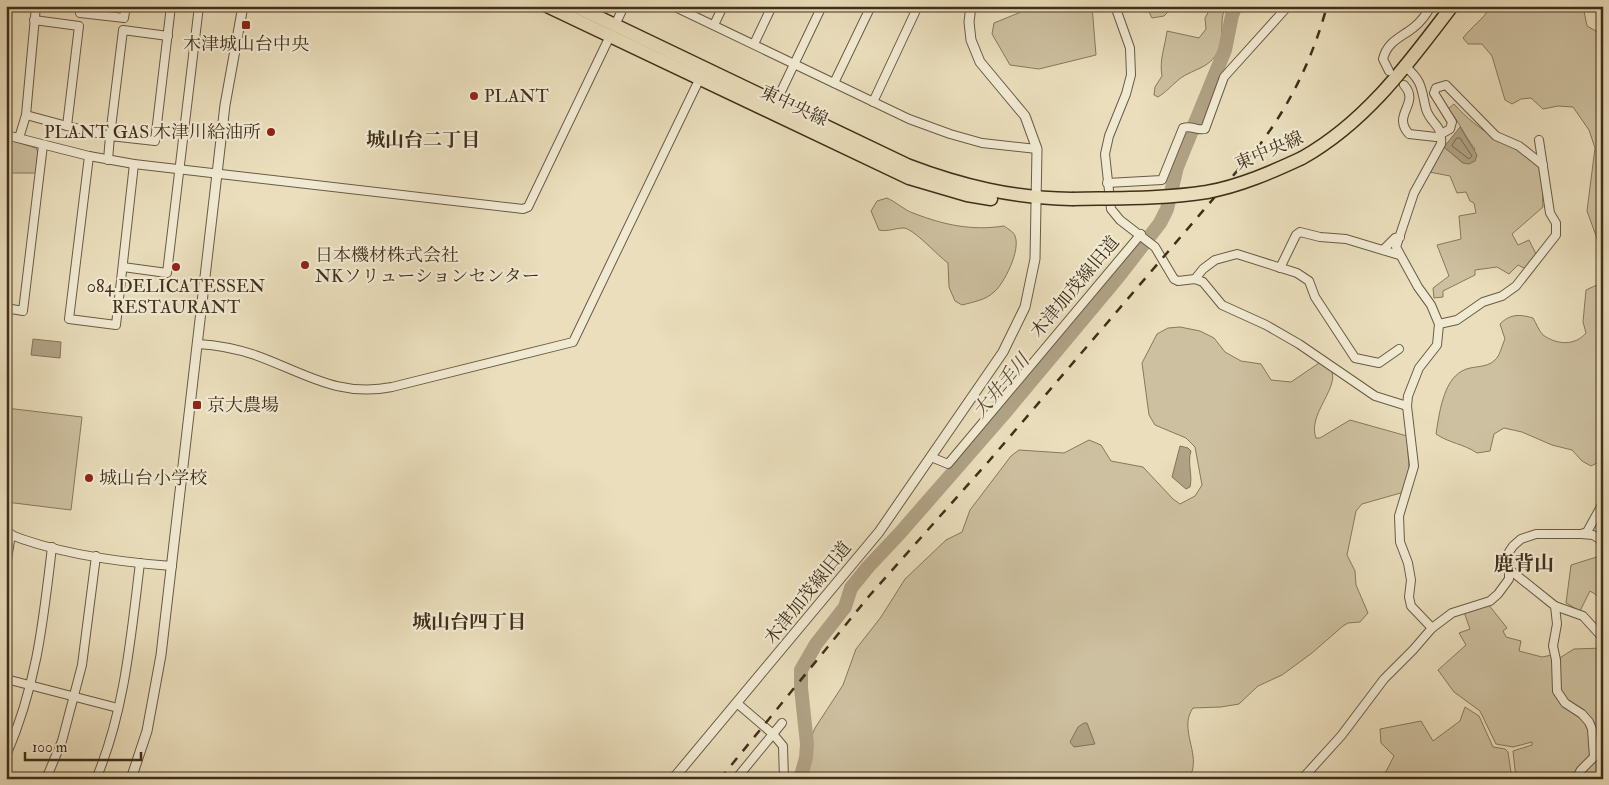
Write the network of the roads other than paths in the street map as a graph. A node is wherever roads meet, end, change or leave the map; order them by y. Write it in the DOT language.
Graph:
graph roads {
  1 [pos="36,6"];
  2 [pos="81,6"];
  3 [pos="126,6"];
  4 [pos="171,6"];
  5 [pos="199,6"];
  6 [pos="243,6"];
  7 [pos="547,6"];
  8 [pos="575,6"];
  9 [pos="624,6"];
  10 [pos="674,6"];
  11 [pos="723,6"];
  12 [pos="772,6"];
  13 [pos="822,6"];
  14 [pos="871,6"];
  15 [pos="918,6"];
  16 [pos="971,6"];
  17 [pos="1115,6"];
  18 [pos="1288,6"];
  19 [pos="1431,6"];
  20 [pos="1452,6"];
  21 [pos="34,20"];
  22 [pos="714,25"];
  23 [pos="613,31"];
  24 [pos="168,36"];
  25 [pos="754,44"];
  26 [pos="795,64"];
  27 [pos="1406,67"];
  28 [pos="1389,71"];
  29 [pos="699,80"];
  30 [pos="834,83"];
  31 [pos="1404,85"];
  32 [pos="776,102"];
  33 [pos="873,102"];
  34 [pos="26,115"];
  35 [pos="67,126"];
  36 [pos="1441,134"];
  37 [pos="6,135"];
  38 [pos="110,136"];
  39 [pos="19,138"];
  40 [pos="1540,140"];
  41 [pos="43,145"];
  42 [pos="1037,149"];
  43 [pos="89,156"];
  44 [pos="108,160"];
  45 [pos="134,164"];
  46 [pos="1543,165"];
  47 [pos="179,170"];
  48 [pos="217,174"];
  49 [pos="1107,183"];
  50 [pos="1037,198"];
  51 [pos="1141,234"];
  52 [pos="1400,237"];
  53 [pos="1383,250"];
  54 [pos="1400,255"];
  55 [pos="123,267"];
  56 [pos="1280,268"];
  57 [pos="1195,279"];
  58 [pos="6,308"];
  59 [pos="1439,324"];
  60 [pos="198,344"];
  61 [pos="1400,349"];
  62 [pos="1407,406"];
  63 [pos="931,456"];
  64 [pos="1602,508"];
  65 [pos="8,534"];
  66 [pos="1581,534"];
  67 [pos="1603,541"];
  68 [pos="52,547"];
  69 [pos="96,556"];
  70 [pos="140,562"];
  71 [pos="6,566"];
  72 [pos="172,566"];
  73 [pos="1510,570"];
  74 [pos="1555,606"];
  75 [pos="1432,628"];
  76 [pos="1603,638"];
  77 [pos="6,679"];
  78 [pos="32,686"];
  79 [pos="75,697"];
  80 [pos="738,704"];
  81 [pos="118,708"];
  82 [pos="782,722"];
  83 [pos="773,734"];
  84 [pos="6,756"];
  85 [pos="46,779"];
  86 [pos="96,779"];
  87 [pos="131,779"];
  88 [pos="673,779"];
  89 [pos="736,779"];
  90 [pos="784,779"];
  91 [pos="1302,779"];
  92 [pos="1576,779"];
  1 -- 21 [label="street"];
  2 -- 3 [label="street"];
  4 -- 24 [label="street"];
  5 -- 47 [label="street"];
  6 -- 48 [label="street"];
  7 -- 23 [label="highway, 東中央線"];
  8 -- 23 [label="highway, 東中央線"];
  9 -- 23 [label="street"];
  10 -- 22 [label="street"];
  11 -- 22 [label="street"];
  12 -- 25 [label="street"];
  13 -- 26 [label="street"];
  14 -- 30 [label="street"];
  15 -- 33 [label="street"];
  16 -- 42 [label="street"];
  17 -- 49 [label="street, 木津加茂線旧道"];
  18 -- 49 [label="street"];
  19 -- 28 [label="street"];
  20 -- 27 [label="highway, 東中央線"];
  21 -- 34 [label="street"];
  21 -- 35 [label="street"];
  22 -- 25 [label="street"];
  23 -- 29 [label="highway, 東中央線"];
  23 -- 32 [label="highway, 東中央線"];
  23 -- 48 [label="street"];
  24 -- 38 [label="street"];
  24 -- 38 [label="street"];
  25 -- 26 [label="street"];
  26 -- 30 [label="street"];
  26 -- 32 [label="street"];
  27 -- 36 [label="street"];
  27 -- 50 [label="highway, 東中央線, bridge"];
  29 -- 50 [label="highway, 東中央線"];
  29 -- 60 [label="street"];
  30 -- 33 [label="street"];
  31 -- 36 [label="street"];
  32 -- 50 [label="highway, 東中央線"];
  33 -- 42 [label="street"];
  34 -- 35 [label="street"];
  34 -- 39 [label="street"];
  35 -- 38 [label="street"];
  36 -- 46 [label="street"];
  36 -- 52 [label="street"];
  37 -- 39 [label="street"];
  38 -- 44 [label="street"];
  39 -- 41 [label="street"];
  40 -- 46 [label="street"];
  41 -- 43 [label="street"];
  41 -- 58 [label="street"];
  42 -- 50 [label="street"];
  43 -- 44 [label="street"];
  43 -- 55 [label="street"];
  44 -- 45 [label="street"];
  45 -- 47 [label="street"];
  45 -- 55 [label="street"];
  46 -- 59 [label="street"];
  47 -- 48 [label="street"];
  47 -- 55 [label="street"];
  48 -- 60 [label="street"];
  49 -- 51 [label="street, 木津加茂線旧道"];
  50 -- 63 [label="street"];
  51 -- 57 [label="street"];
  51 -- 63 [label="street, 木津加茂線旧道"];
  52 -- 53 [label="street"];
  52 -- 54 [label="street"];
  53 -- 54 [label="street"];
  53 -- 56 [label="street"];
  54 -- 59 [label="street"];
  56 -- 57 [label="street"];
  56 -- 61 [label="street"];
  57 -- 62 [label="street"];
  59 -- 62 [label="street"];
  60 -- 72 [label="street"];
  62 -- 75 [label="street"];
  63 -- 80 [label="street, 木津加茂線旧道"];
  64 -- 66 [label="street"];
  65 -- 68 [label="street"];
  65 -- 71 [label="street"];
  66 -- 67 [label="street"];
  66 -- 73 [label="street"];
  68 -- 69 [label="street"];
  68 -- 78 [label="street"];
  69 -- 70 [label="street"];
  69 -- 79 [label="street"];
  70 -- 72 [label="street"];
  70 -- 81 [label="street"];
  72 -- 87 [label="street"];
  73 -- 74 [label="street"];
  73 -- 75 [label="street"];
  74 -- 76 [label="street"];
  74 -- 92 [label="street"];
  75 -- 91 [label="street"];
  77 -- 78 [label="street"];
  78 -- 79 [label="street"];
  78 -- 84 [label="street"];
  79 -- 81 [label="street"];
  79 -- 85 [label="street"];
  80 -- 83 [label="street"];
  80 -- 88 [label="street, 木津加茂線旧道"];
  81 -- 86 [label="street"];
  82 -- 83 [label="street"];
  83 -- 89 [label="street"];
  83 -- 90 [label="street"];
}
